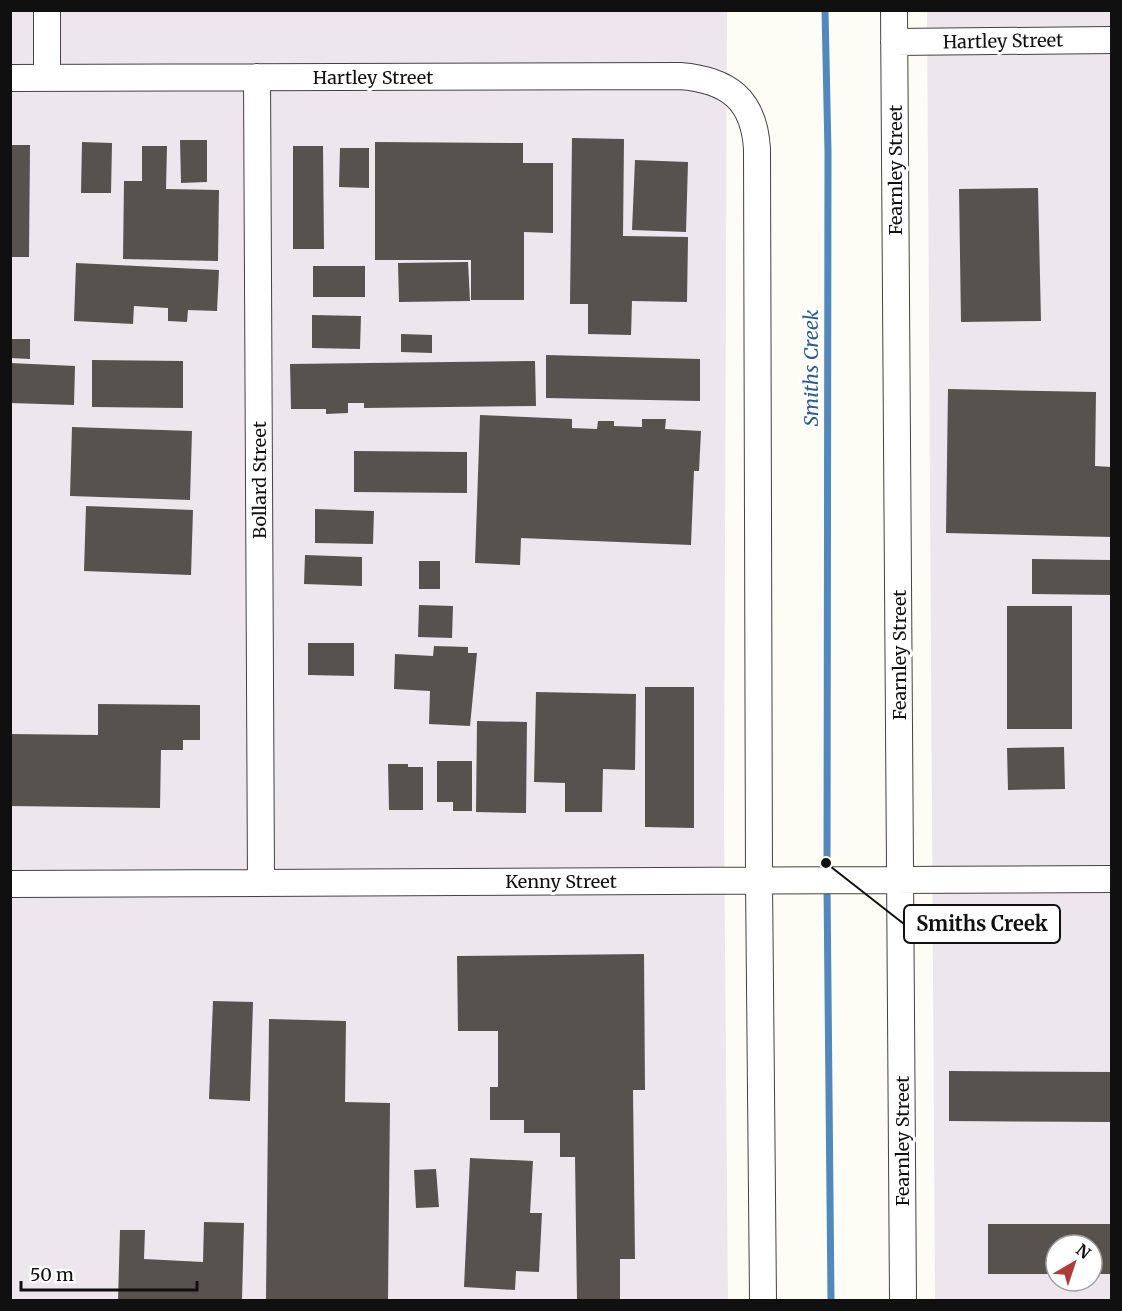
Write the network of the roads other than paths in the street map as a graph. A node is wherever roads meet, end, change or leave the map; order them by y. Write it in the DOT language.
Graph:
graph roads {
  1 [pos="47,10"];
  2 [pos="894,10"];
  3 [pos="1112,39"];
  4 [pos="894,42"];
  5 [pos="257,77"];
  6 [pos="10,78"];
  7 [pos="47,78"];
  8 [pos="1112,879"];
  9 [pos="759,880"];
  10 [pos="900,880"];
  11 [pos="261,883"];
  12 [pos="10,884"];
  13 [pos="764,1300"];
  14 [pos="903,1300"];
  1 -- 7 [label="street"];
  2 -- 4 [label="street, Fearnley Street"];
  3 -- 4 [label="street, Hartley Street"];
  4 -- 10 [label="street, Fearnley Street"];
  5 -- 7 [label="street, Hartley Street"];
  5 -- 9 [label="street, Hartley Street"];
  5 -- 11 [label="street, Bollard Street"];
  6 -- 7 [label="street, Hartley Street"];
  8 -- 10 [label="street, Kenny Street"];
  9 -- 10 [label="street, Kenny Street"];
  9 -- 11 [label="street, Kenny Street"];
  9 -- 13 [label="street"];
  10 -- 14 [label="street, Fearnley Street"];
  11 -- 12 [label="street, Kenny Street"];
}
